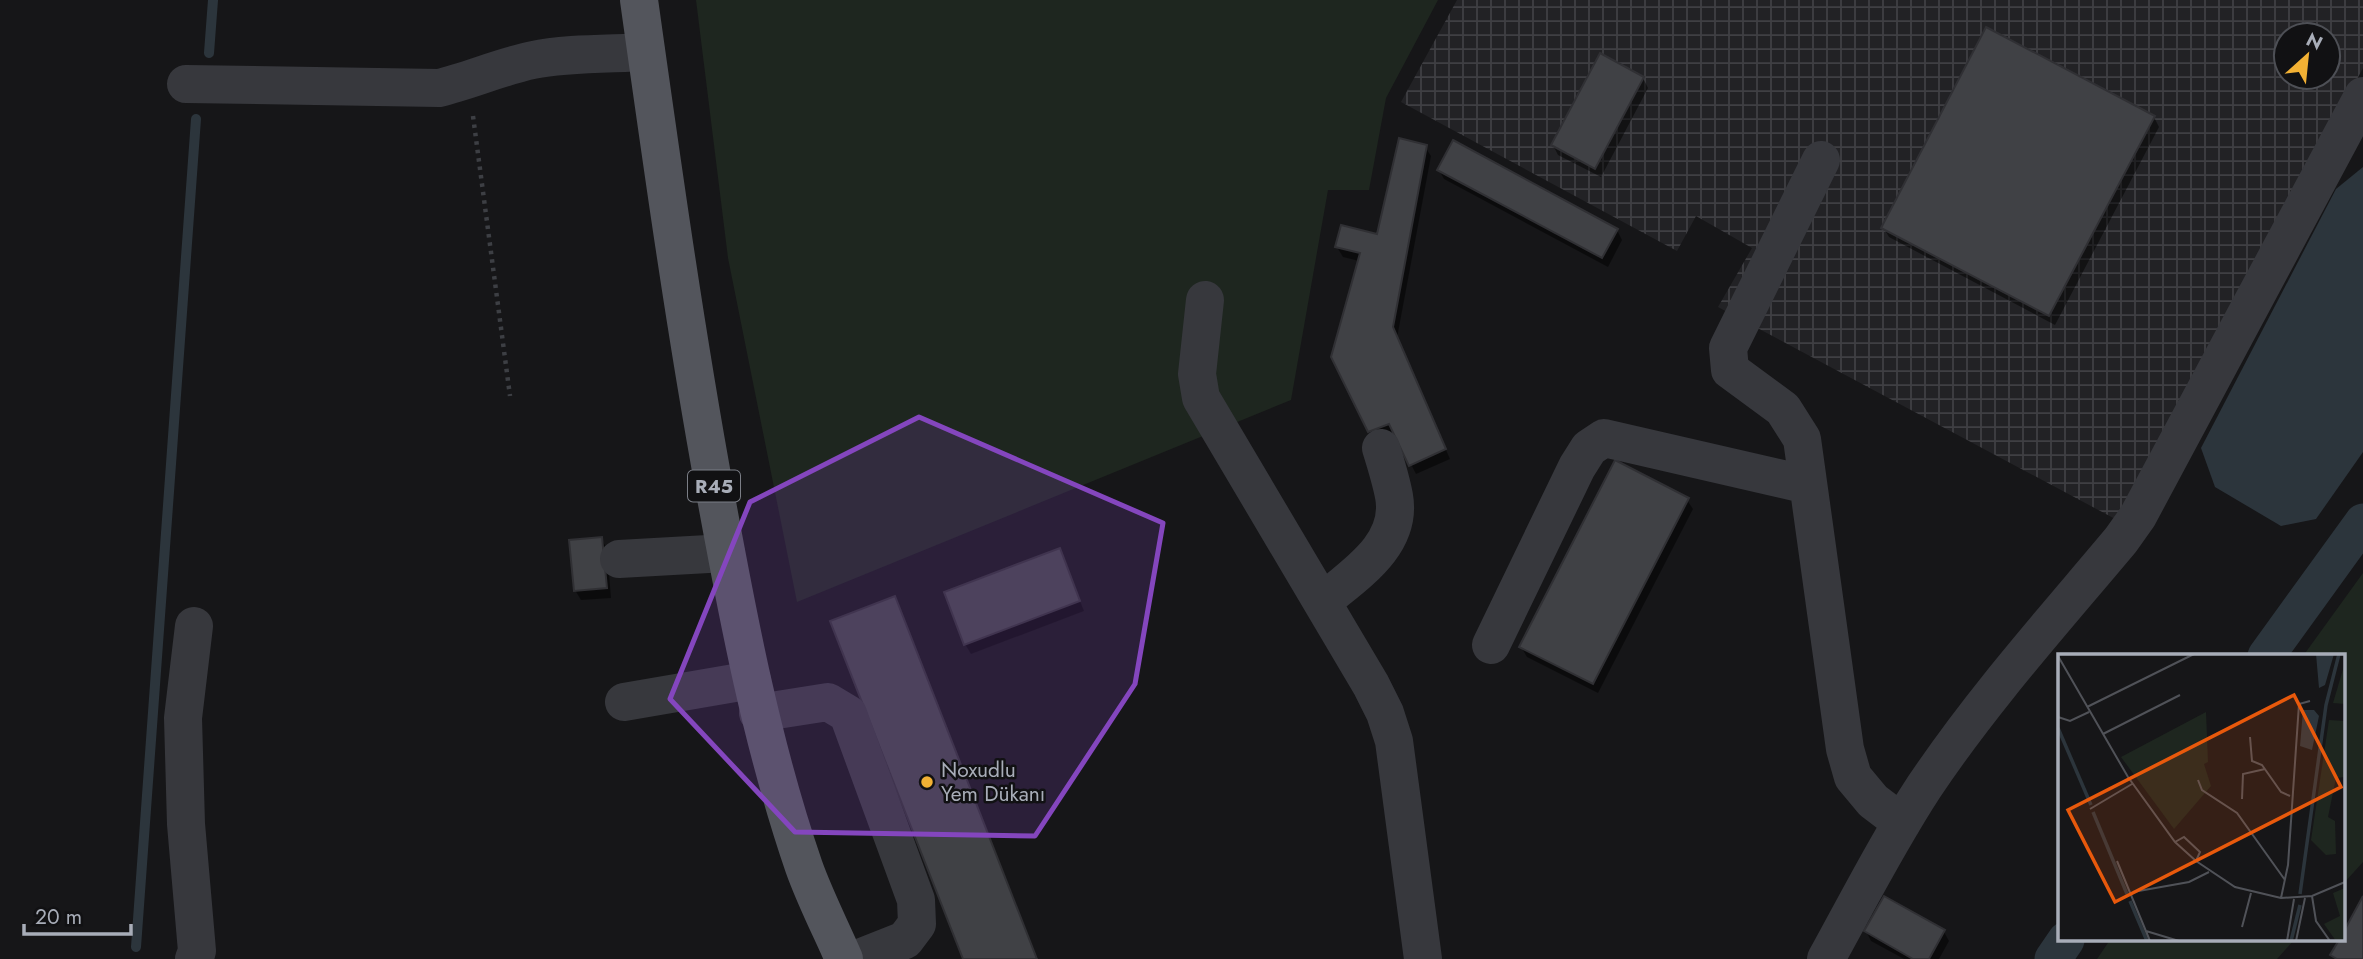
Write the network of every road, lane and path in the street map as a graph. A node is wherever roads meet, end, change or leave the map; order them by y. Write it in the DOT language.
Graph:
graph roads {
  1 [pos="639,0"];
  2 [pos="646,52"];
  3 [pos="468,81"];
  4 [pos="186,84"];
  5 [pos="2363,96"];
  6 [pos="1821,160"];
  7 [pos="1205,300"];
  8 [pos="510,396"];
  9 [pos="1381,448"];
  10 [pos="1808,485"];
  11 [pos="726,552"];
  12 [pos="619,559"];
  13 [pos="1322,602"];
  14 [pos="194,626"];
  15 [pos="1491,645"];
  16 [pos="755,696"];
  17 [pos="624,702"];
  18 [pos="1902,823"];
  19 [pos="205,956"];
  20 [pos="844,959"];
  21 [pos="857,959"];
  22 [pos="1423,959"];
  23 [pos="1826,959"];
  1 -- 2 [label="main road, R45"];
  2 -- 3 [label="street"];
  2 -- 11 [label="main road, R45"];
  3 -- 4 [label="street"];
  3 -- 8 [label="path"];
  5 -- 18 [label="street"];
  6 -- 10 [label="street"];
  7 -- 13 [label="street"];
  9 -- 13 [label="street"];
  10 -- 15 [label="street"];
  10 -- 18 [label="street"];
  11 -- 12 [label="street"];
  11 -- 16 [label="main road, R45"];
  13 -- 22 [label="street"];
  14 -- 19 [label="street"];
  16 -- 17 [label="street"];
  16 -- 20 [label="main road, R45"];
  16 -- 21 [label="street"];
  18 -- 23 [label="street"];
}
